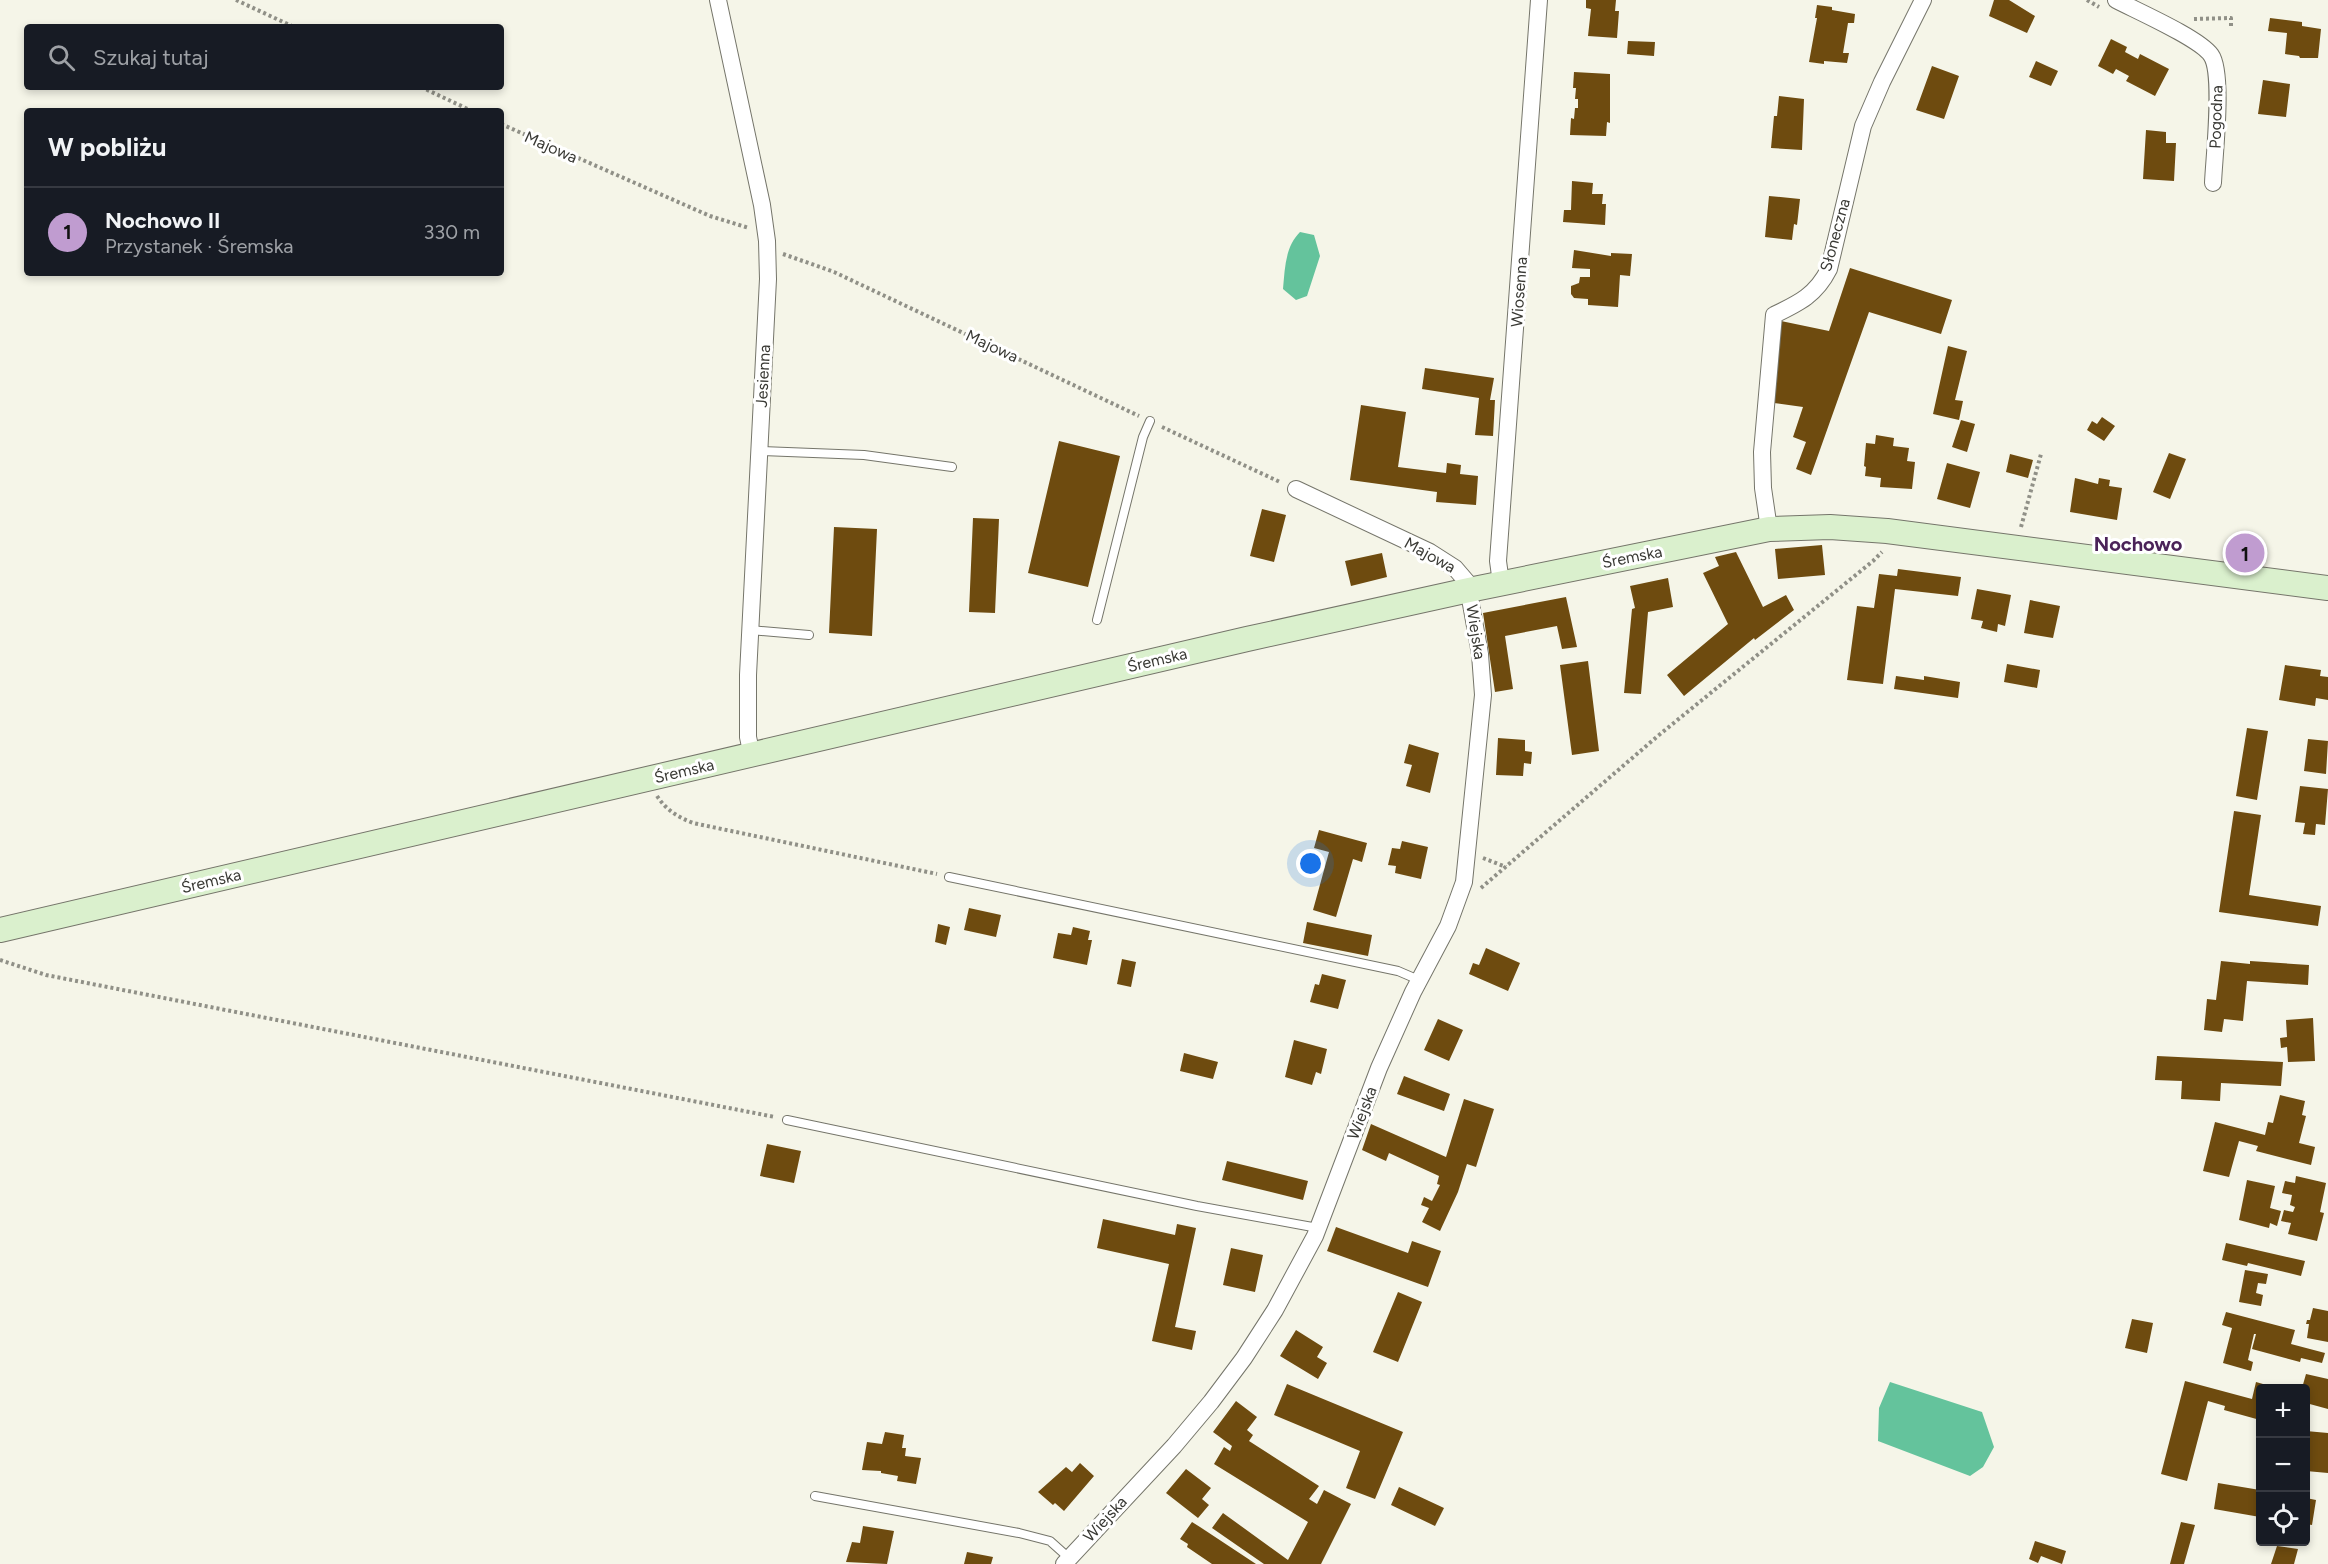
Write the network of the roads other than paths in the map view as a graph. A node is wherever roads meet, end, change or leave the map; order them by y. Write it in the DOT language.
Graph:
graph roads {
  1 [pos="718,0"];
  2 [pos="1539,0"];
  3 [pos="1923,0"];
  4 [pos="2116,0"];
  5 [pos="2213,183"];
  6 [pos="1150,421"];
  7 [pos="759,451"];
  8 [pos="952,467"];
  9 [pos="1296,489"];
  10 [pos="1769,529"];
  11 [pos="1501,583"];
  12 [pos="2328,588"];
  13 [pos="1469,590"];
  14 [pos="1097,620"];
  15 [pos="750,630"];
  16 [pos="809,635"];
  17 [pos="752,756"];
  18 [pos="949,877"];
  19 [pos="0,930"];
  20 [pos="1419,980"];
  21 [pos="787,1120"];
  22 [pos="1318,1228"];
  23 [pos="815,1496"];
  24 [pos="1067,1561"];
  1 -- 7 [label="street, Jesienna"];
  2 -- 11 [label="street, Wiosenna"];
  3 -- 10 [label="street, Słoneczna"];
  4 -- 5 [label="street, Pogodna"];
  6 -- 14 [label="lane"];
  7 -- 8 [label="lane"];
  7 -- 15 [label="street, Jesienna"];
  9 -- 13 [label="street, Majowa"];
  10 -- 11 [label="main road, Śremska"];
  10 -- 12 [label="main road, Śremska"];
  11 -- 13 [label="main road, Śremska"];
  13 -- 17 [label="main road, Śremska"];
  13 -- 20 [label="street, Wiejska"];
  15 -- 16 [label="lane"];
  15 -- 17 [label="street, Jesienna"];
  17 -- 19 [label="main road, Śremska"];
  18 -- 20 [label="lane"];
  20 -- 22 [label="street, Wiejska"];
  21 -- 22 [label="lane"];
  22 -- 24 [label="street, Wiejska"];
  23 -- 24 [label="lane"];
}
